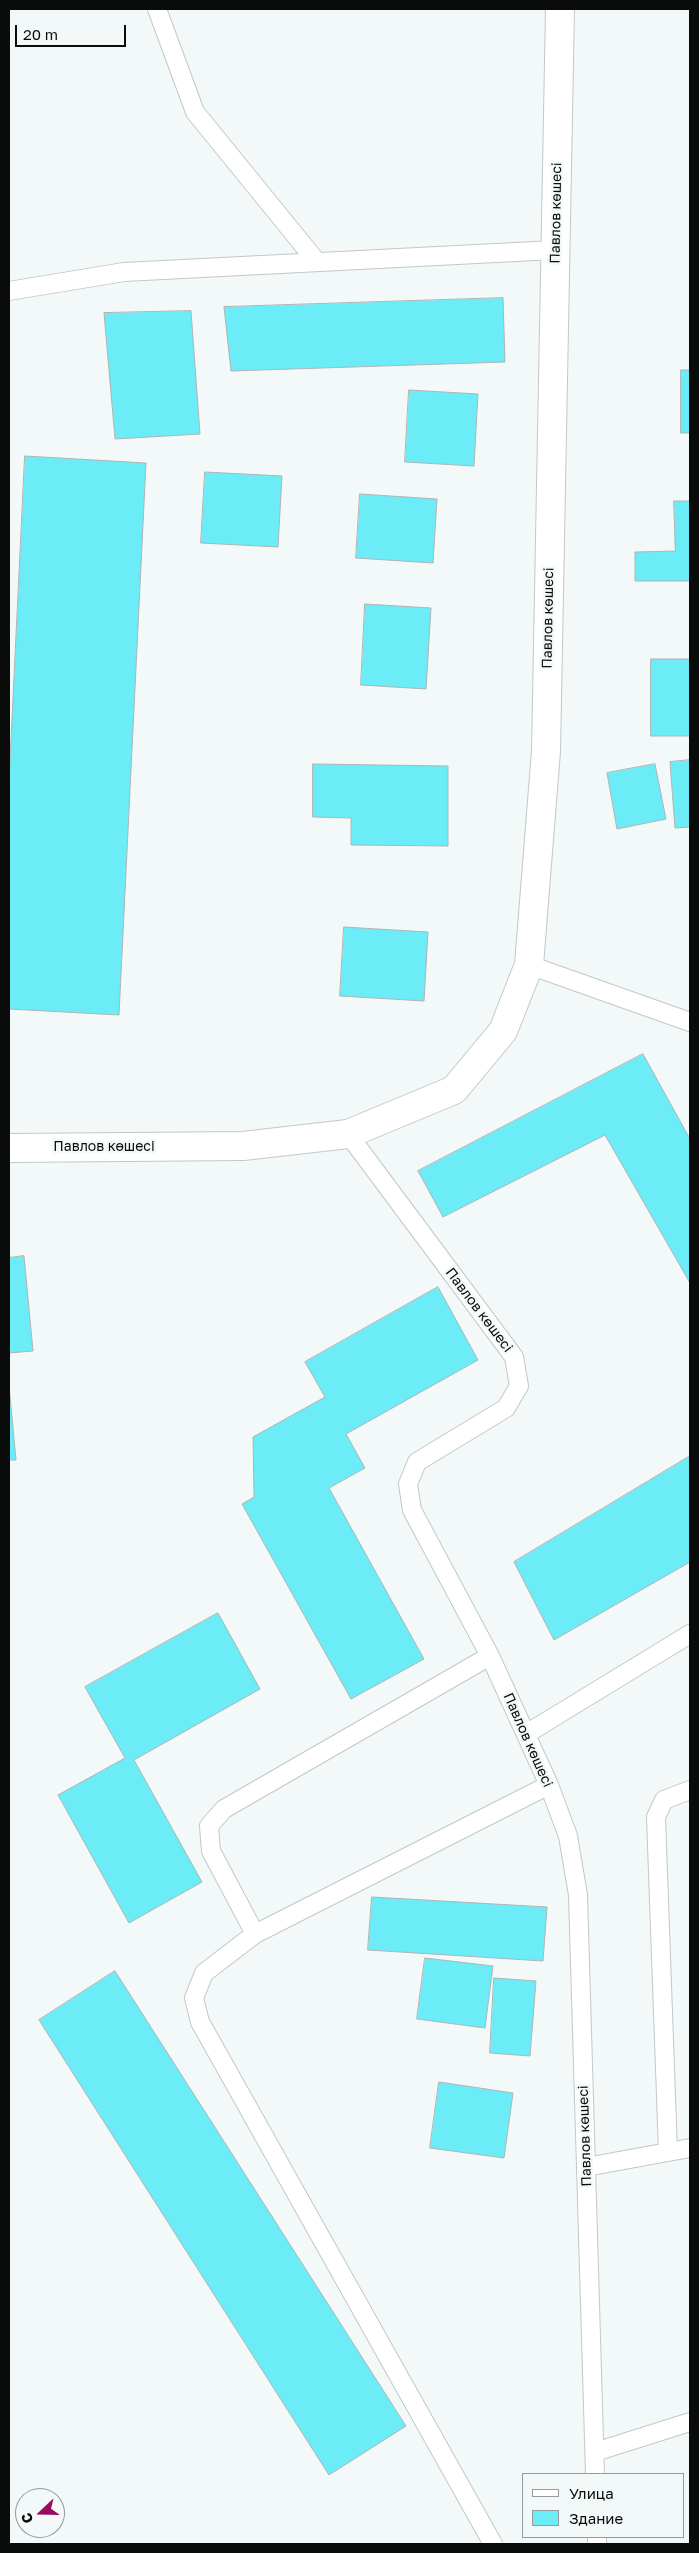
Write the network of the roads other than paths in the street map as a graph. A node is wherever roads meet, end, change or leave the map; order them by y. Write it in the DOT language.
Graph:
graph roads {
  1 [pos="158,9"];
  2 [pos="560,9"];
  3 [pos="555,250"];
  4 [pos="317,262"];
  5 [pos="9,291"];
  6 [pos="529,965"];
  7 [pos="690,1022"];
  8 [pos="348,1134"];
  9 [pos="9,1148"];
  10 [pos="690,1634"];
  11 [pos="490,1656"];
  12 [pos="526,1734"];
  13 [pos="549,1786"];
  14 [pos="690,1790"];
  15 [pos="255,1934"];
  16 [pos="690,2148"];
  17 [pos="668,2152"];
  18 [pos="586,2167"];
  19 [pos="690,2422"];
  20 [pos="595,2452"];
  21 [pos="595,2473"];
  22 [pos="493,2544"];
  1 -- 4 [label="lane"];
  2 -- 3 [label="street, Павлов көшесі"];
  3 -- 4 [label="lane"];
  3 -- 6 [label="street, Павлов көшесі"];
  4 -- 5 [label="lane"];
  6 -- 7 [label="lane"];
  6 -- 8 [label="street, Павлов көшесі"];
  8 -- 9 [label="street, Павлов көшесі"];
  8 -- 11 [label="lane, Павлов көшесі"];
  10 -- 12 [label="lane"];
  11 -- 12 [label="lane, Павлов көшесі"];
  11 -- 15 [label="lane"];
  12 -- 13 [label="lane, Павлов көшесі"];
  13 -- 15 [label="lane"];
  13 -- 18 [label="lane, Павлов көшесі"];
  14 -- 17 [label="lane"];
  15 -- 22 [label="lane"];
  16 -- 17 [label="lane"];
  17 -- 18 [label="lane"];
  18 -- 20 [label="lane, Павлов көшесі"];
  19 -- 20 [label="lane"];
  20 -- 21 [label="lane, Павлов көшесі"];
}
